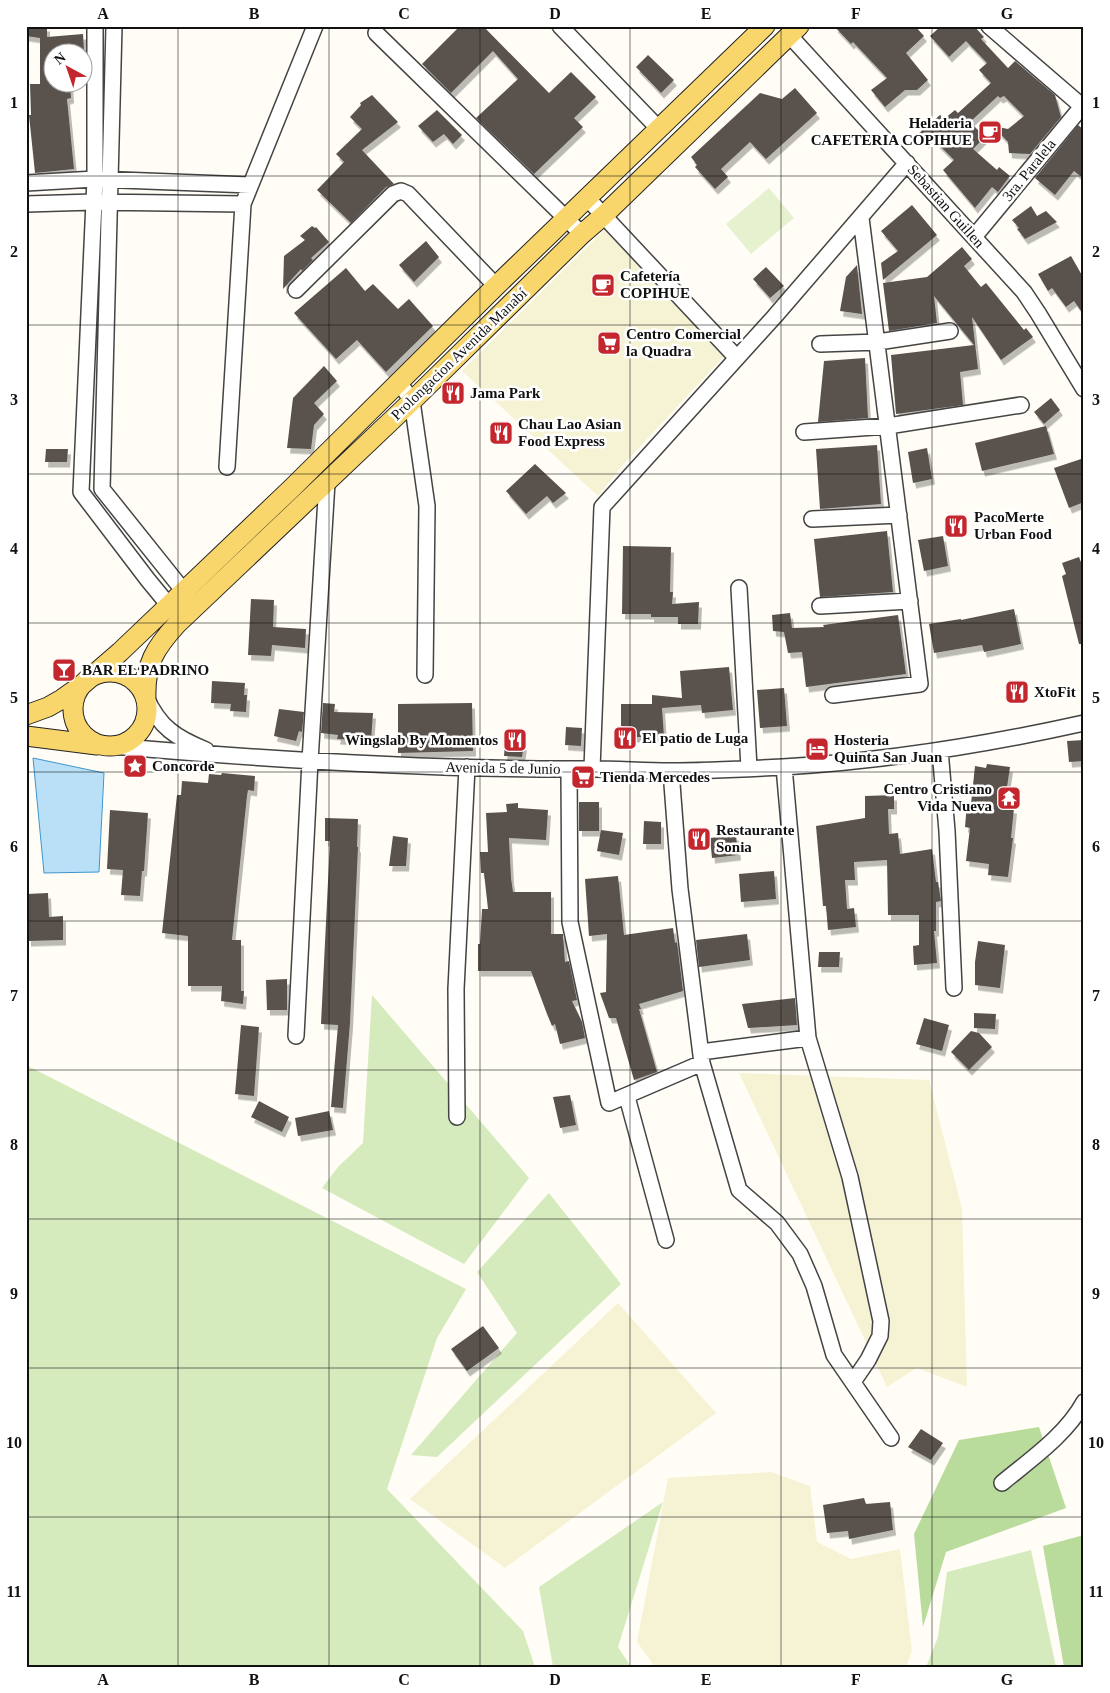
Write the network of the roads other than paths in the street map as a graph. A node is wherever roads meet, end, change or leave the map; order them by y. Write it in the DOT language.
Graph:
graph roads {
  1 [pos="95,26"];
  2 [pos="114,26"];
  3 [pos="315,26"];
  4 [pos="560,26"];
  5 [pos="765,26"];
  6 [pos="989,26"];
  7 [pos="795,31"];
  8 [pos="376,33"];
  9 [pos="1083,106"];
  10 [pos="659,129"];
  11 [pos="907,163"];
  12 [pos="103,179"];
  13 [pos="26,183"];
  14 [pos="250,184"];
  15 [pos="588,199"];
  16 [pos="101,202"];
  17 [pos="26,204"];
  18 [pos="243,204"];
  19 [pos="604,215"];
  20 [pos="861,218"];
  21 [pos="566,219"];
  22 [pos="582,234"];
  23 [pos="974,237"];
  24 [pos="496,286"];
  25 [pos="296,290"];
  26 [pos="950,331"];
  27 [pos="878,342"];
  28 [pos="820,344"];
  29 [pos="737,358"];
  30 [pos="399,382"];
  31 [pos="1084,389"];
  32 [pos="412,401"];
  33 [pos="1021,405"];
  34 [pos="888,426"];
  35 [pos="804,432"];
  36 [pos="227,467"];
  37 [pos="327,482"];
  38 [pos="899,515"];
  39 [pos="812,518"];
  40 [pos="739,588"];
  41 [pos="183,591"];
  42 [pos="910,601"];
  43 [pos="168,605"];
  44 [pos="196,606"];
  45 [pos="820,606"];
  46 [pos="182,620"];
  47 [pos="426,675"];
  48 [pos="86,681"];
  49 [pos="833,695"];
  50 [pos="146,697"];
  51 [pos="26,715"];
  52 [pos="1084,723"];
  53 [pos="26,736"];
  54 [pos="108,746"];
  55 [pos="940,750"];
  56 [pos="218,756"];
  57 [pos="310,761"];
  58 [pos="784,767"];
  59 [pos="467,768"];
  60 [pos="749,768"];
  61 [pos="592,769"];
  62 [pos="569,770"];
  63 [pos="671,771"];
  64 [pos="954,988"];
  65 [pos="296,1036"];
  66 [pos="808,1038"];
  67 [pos="702,1057"];
  68 [pos="627,1097"];
  69 [pos="457,1117"];
  70 [pos="666,1240"];
  71 [pos="854,1382"];
  72 [pos="1084,1402"];
  73 [pos="891,1438"];
  74 [pos="1002,1482"];
  1 -- 12 [label="street"];
  2 -- 12 [label="street"];
  3 -- 14 [label="street"];
  4 -- 10 [label="street"];
  5 -- 10 [label="main road, Prolongacion Avenida Manabí"];
  6 -- 9 [label="street"];
  7 -- 11 [label="street, Sebastian Guillen"];
  7 -- 19 [label="main road, Prolongacion Avenida Manabí"];
  8 -- 21 [label="street"];
  9 -- 23 [label="street, 3ra. Paralela"];
  10 -- 15 [label="main road, Prolongacion Avenida Manabí"];
  11 -- 20 [label="street"];
  11 -- 23 [label="street, Sebastian Guillen"];
  12 -- 13 [label="street"];
  12 -- 14 [label="street"];
  12 -- 16 [label="street"];
  14 -- 18 [label="street"];
  15 -- 19 [label="street"];
  15 -- 21 [label="main road, Prolongacion Avenida Manabí"];
  16 -- 17 [label="street"];
  16 -- 18 [label="street"];
  16 -- 41 [label="street"];
  16 -- 43 [label="street"];
  18 -- 36 [label="street"];
  19 -- 22 [label="main road, Prolongacion Avenida Manabí"];
  19 -- 29 [label="street"];
  20 -- 27 [label="street"];
  20 -- 29 [label="street"];
  21 -- 22 [label="street"];
  21 -- 24 [label="main road, Prolongacion Avenida Manabí"];
  22 -- 32 [label="main road, Prolongacion Avenida Manabí"];
  23 -- 31 [label="street, Sebastian Guillen"];
  24 -- 25 [label="street"];
  24 -- 30 [label="main road, Prolongacion Avenida Manabí"];
  26 -- 27 [label="street"];
  27 -- 28 [label="street"];
  27 -- 34 [label="street"];
  29 -- 61 [label="street"];
  30 -- 32 [label="street"];
  30 -- 41 [label="main road, Prolongacion Avenida Manabí"];
  32 -- 37 [label="main road, Prolongacion Avenida Manabí"];
  32 -- 47 [label="street"];
  33 -- 34 [label="street"];
  34 -- 35 [label="street"];
  34 -- 38 [label="street"];
  37 -- 44 [label="main road, Prolongacion Avenida Manabí"];
  37 -- 57 [label="street"];
  38 -- 39 [label="street"];
  38 -- 42 [label="street"];
  40 -- 60 [label="street"];
  41 -- 43 [label="main road, Prolongacion Avenida Manabí"];
  41 -- 44 [label="street"];
  42 -- 45 [label="street"];
  42 -- 49 [label="street"];
  43 -- 46 [label="street"];
  43 -- 48 [label="main road, Prolongacion Avenida Manabí"];
  44 -- 46 [label="main road, Prolongacion Avenida Manabí"];
  46 -- 50 [label="main road, Prolongacion Avenida Manabí"];
  48 -- 50 [label="main road"];
  48 -- 51 [label="main road, Prolongacion Avenida Manabí"];
  48 -- 54 [label="main road"];
  50 -- 54 [label="main road"];
  50 -- 56 [label="street"];
  52 -- 55 [label="street, Avenida 5 de Junio"];
  53 -- 54 [label="main road"];
  54 -- 56 [label="street, Avenida 5 de Junio"];
  55 -- 58 [label="street, Avenida 5 de Junio"];
  55 -- 64 [label="street"];
  56 -- 57 [label="street, Avenida 5 de Junio"];
  57 -- 59 [label="street, Avenida 5 de Junio"];
  57 -- 65 [label="street"];
  58 -- 60 [label="street, Avenida 5 de Junio"];
  58 -- 66 [label="street"];
  59 -- 62 [label="street, Avenida 5 de Junio"];
  59 -- 69 [label="street"];
  60 -- 63 [label="street, Avenida 5 de Junio"];
  61 -- 62 [label="street, Avenida 5 de Junio"];
  61 -- 63 [label="street, Avenida 5 de Junio"];
  62 -- 68 [label="street"];
  63 -- 67 [label="street"];
  66 -- 67 [label="street"];
  66 -- 71 [label="street"];
  67 -- 68 [label="street"];
  67 -- 71 [label="street"];
  68 -- 70 [label="street"];
  71 -- 73 [label="street"];
  72 -- 74 [label="street"];
}
